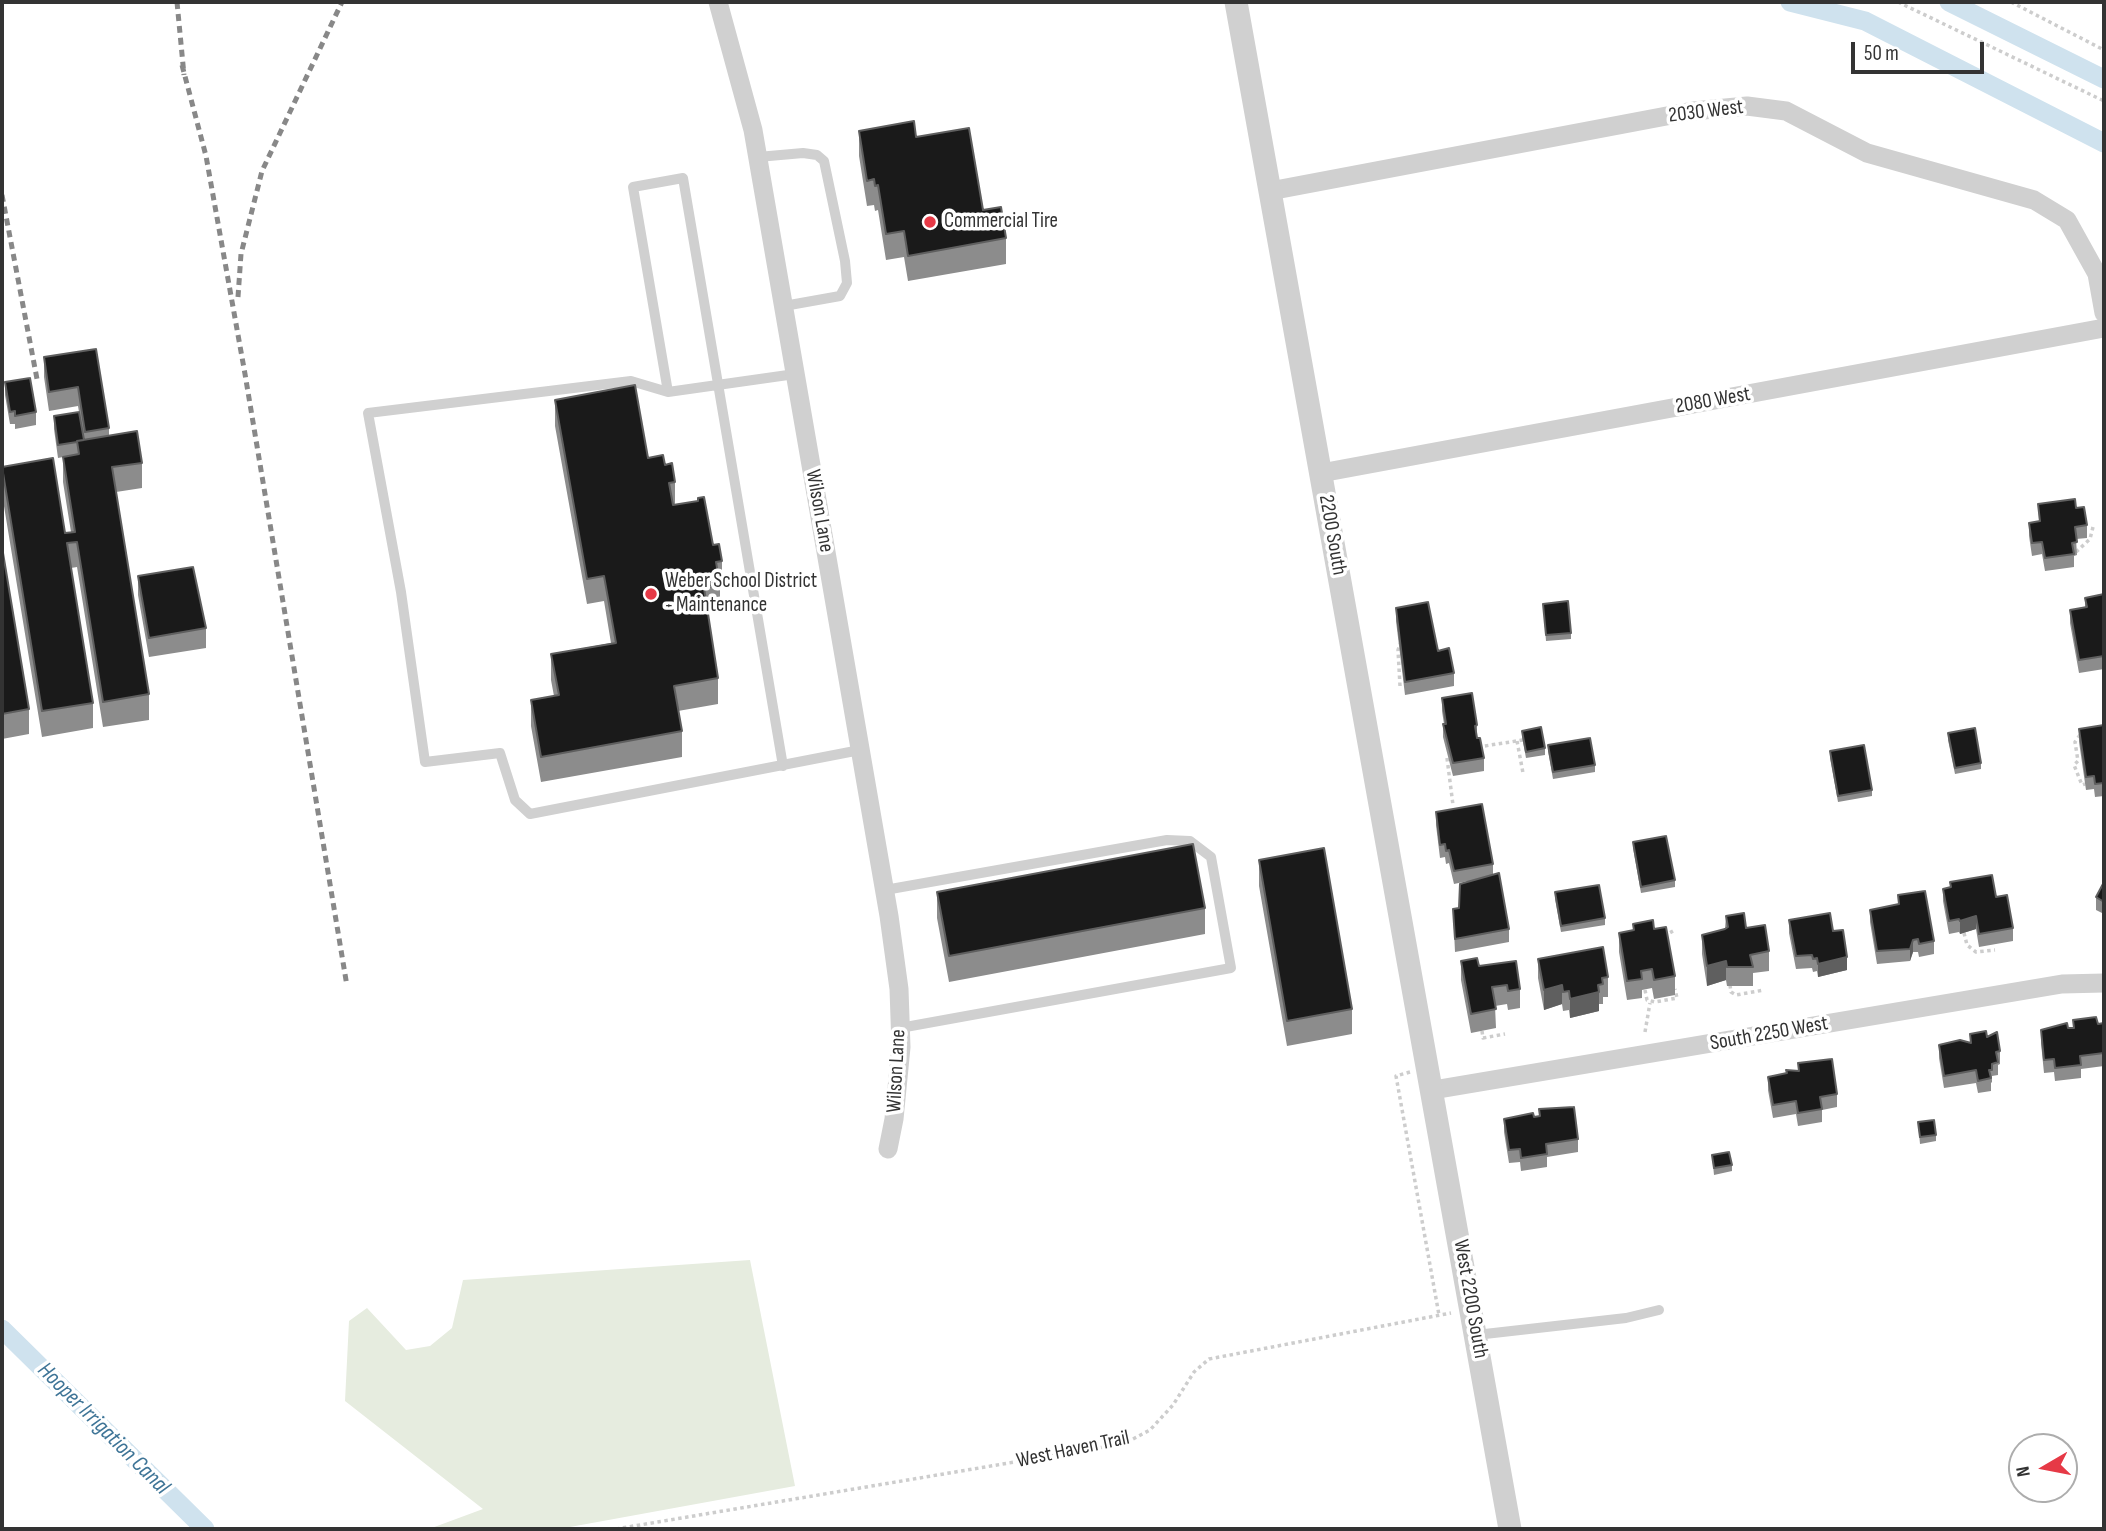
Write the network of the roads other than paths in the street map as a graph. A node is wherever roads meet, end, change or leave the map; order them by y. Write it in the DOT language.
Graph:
graph roads {
  1 [pos="718,2"];
  2 [pos="1236,2"];
  3 [pos="758,158"];
  4 [pos="1270,191"];
  5 [pos="784,306"];
  6 [pos="2104,313"];
  7 [pos="2104,328"];
  8 [pos="795,374"];
  9 [pos="718,385"];
  10 [pos="668,392"];
  11 [pos="1321,473"];
  12 [pos="860,750"];
  13 [pos="783,766"];
  14 [pos="885,890"];
  15 [pos="2104,984"];
  16 [pos="900,1028"];
  17 [pos="1427,1076"];
  18 [pos="888,1149"];
  19 [pos="1659,1310"];
  20 [pos="1476,1335"];
  21 [pos="1510,1529"];
  1 -- 3 [label="street, Wilson Lane"];
  2 -- 4 [label="street, 2200 South"];
  3 -- 5 [label="street, Wilson Lane"];
  3 -- 5 [label="lane"];
  4 -- 6 [label="street, 2030 West"];
  4 -- 11 [label="street, 2200 South"];
  5 -- 8 [label="street, Wilson Lane"];
  7 -- 11 [label="street, 2080 West"];
  8 -- 9 [label="lane"];
  8 -- 12 [label="street, Wilson Lane"];
  9 -- 10 [label="lane"];
  9 -- 10 [label="lane"];
  9 -- 13 [label="lane"];
  10 -- 13 [label="lane"];
  11 -- 17 [label="street, 2200 South"];
  12 -- 13 [label="lane"];
  12 -- 14 [label="street, Wilson Lane"];
  14 -- 16 [label="street, Wilson Lane"];
  14 -- 16 [label="lane"];
  15 -- 17 [label="street, South 2250 West"];
  16 -- 18 [label="street, Wilson Lane"];
  17 -- 20 [label="street, West 2200 South"];
  19 -- 20 [label="lane"];
  20 -- 21 [label="street, West 2200 South"];
}
